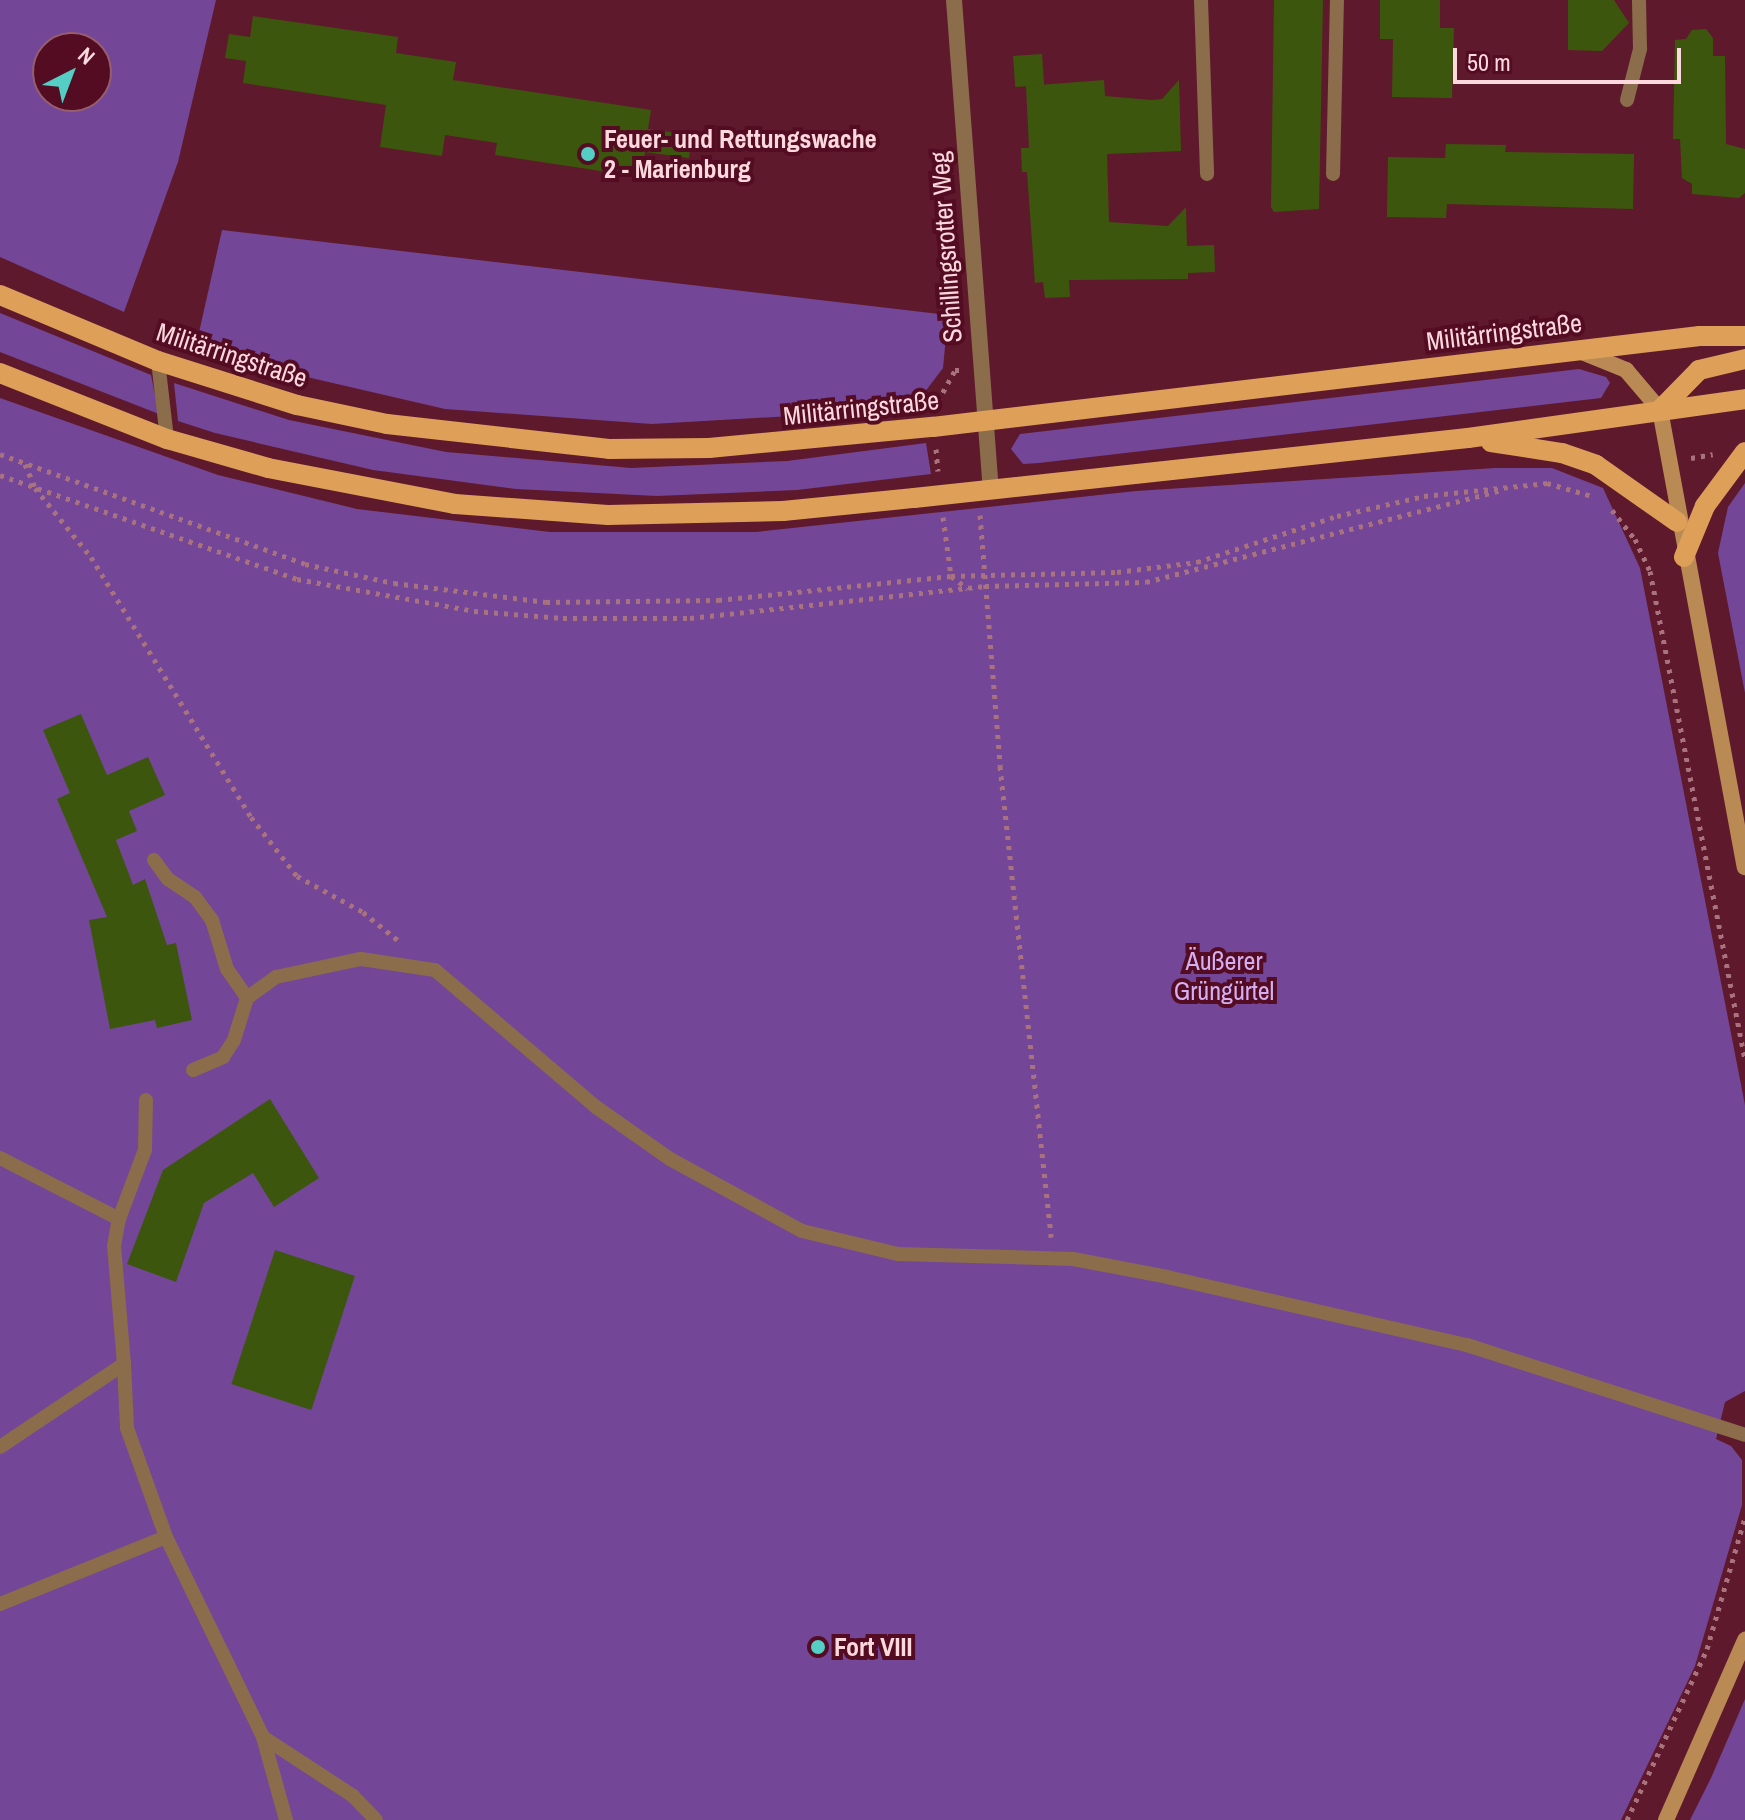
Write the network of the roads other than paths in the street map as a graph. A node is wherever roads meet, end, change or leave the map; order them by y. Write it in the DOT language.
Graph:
graph roads {
  1 [pos="954,0"];
  2 [pos="1201,0"];
  3 [pos="1337,0"];
  4 [pos="1639,0"];
  5 [pos="1627,100"];
  6 [pos="1207,174"];
  7 [pos="1333,174"];
  8 [pos="0,295"];
  9 [pos="1745,336"];
  10 [pos="1577,350"];
  11 [pos="1745,359"];
  12 [pos="158,361"];
  13 [pos="0,373"];
  14 [pos="1745,399"];
  15 [pos="1660,410"];
  16 [pos="984,421"];
  17 [pos="1468,438"];
  18 [pos="167,439"];
  19 [pos="1745,452"];
  20 [pos="991,490"];
  21 [pos="1677,522"];
  22 [pos="1684,557"];
  23 [pos="154,860"];
  24 [pos="1745,867"];
  25 [pos="247,998"];
  26 [pos="193,1070"];
  27 [pos="146,1100"];
  28 [pos="0,1158"];
  29 [pos="119,1219"];
  30 [pos="124,1364"];
  31 [pos="1745,1435"];
  32 [pos="0,1447"];
  33 [pos="166,1537"];
  34 [pos="0,1604"];
  35 [pos="1745,1640"];
  36 [pos="263,1737"];
  37 [pos="286,1820"];
  38 [pos="376,1820"];
  39 [pos="1666,1820"];
  1 -- 16 [label="street, Schillingsrotter Weg"];
  2 -- 6 [label="lane"];
  3 -- 7 [label="lane"];
  4 -- 5 [label="lane"];
  8 -- 12 [label="main road, Militärringstraße"];
  9 -- 10 [label="main road, Militärringstraße"];
  10 -- 15 [label="main road"];
  10 -- 16 [label="main road, Militärringstraße"];
  11 -- 15 [label="main road"];
  12 -- 16 [label="main road, Militärringstraße"];
  12 -- 18 [label="lane"];
  13 -- 18 [label="main road"];
  14 -- 15 [label="main road"];
  15 -- 17 [label="main road"];
  15 -- 21 [label="main road"];
  16 -- 20 [label="street, Schillingsrotter Weg"];
  17 -- 20 [label="main road"];
  17 -- 21 [label="main road"];
  18 -- 20 [label="main road"];
  19 -- 22 [label="main road"];
  21 -- 22 [label="main road"];
  22 -- 24 [label="main road"];
  23 -- 25 [label="lane"];
  25 -- 26 [label="lane"];
  25 -- 31 [label="lane"];
  27 -- 29 [label="lane"];
  28 -- 29 [label="lane"];
  29 -- 30 [label="lane"];
  30 -- 32 [label="lane"];
  30 -- 33 [label="lane"];
  33 -- 34 [label="lane"];
  33 -- 36 [label="lane"];
  35 -- 39 [label="main road"];
  36 -- 37 [label="lane"];
  36 -- 38 [label="lane"];
}
